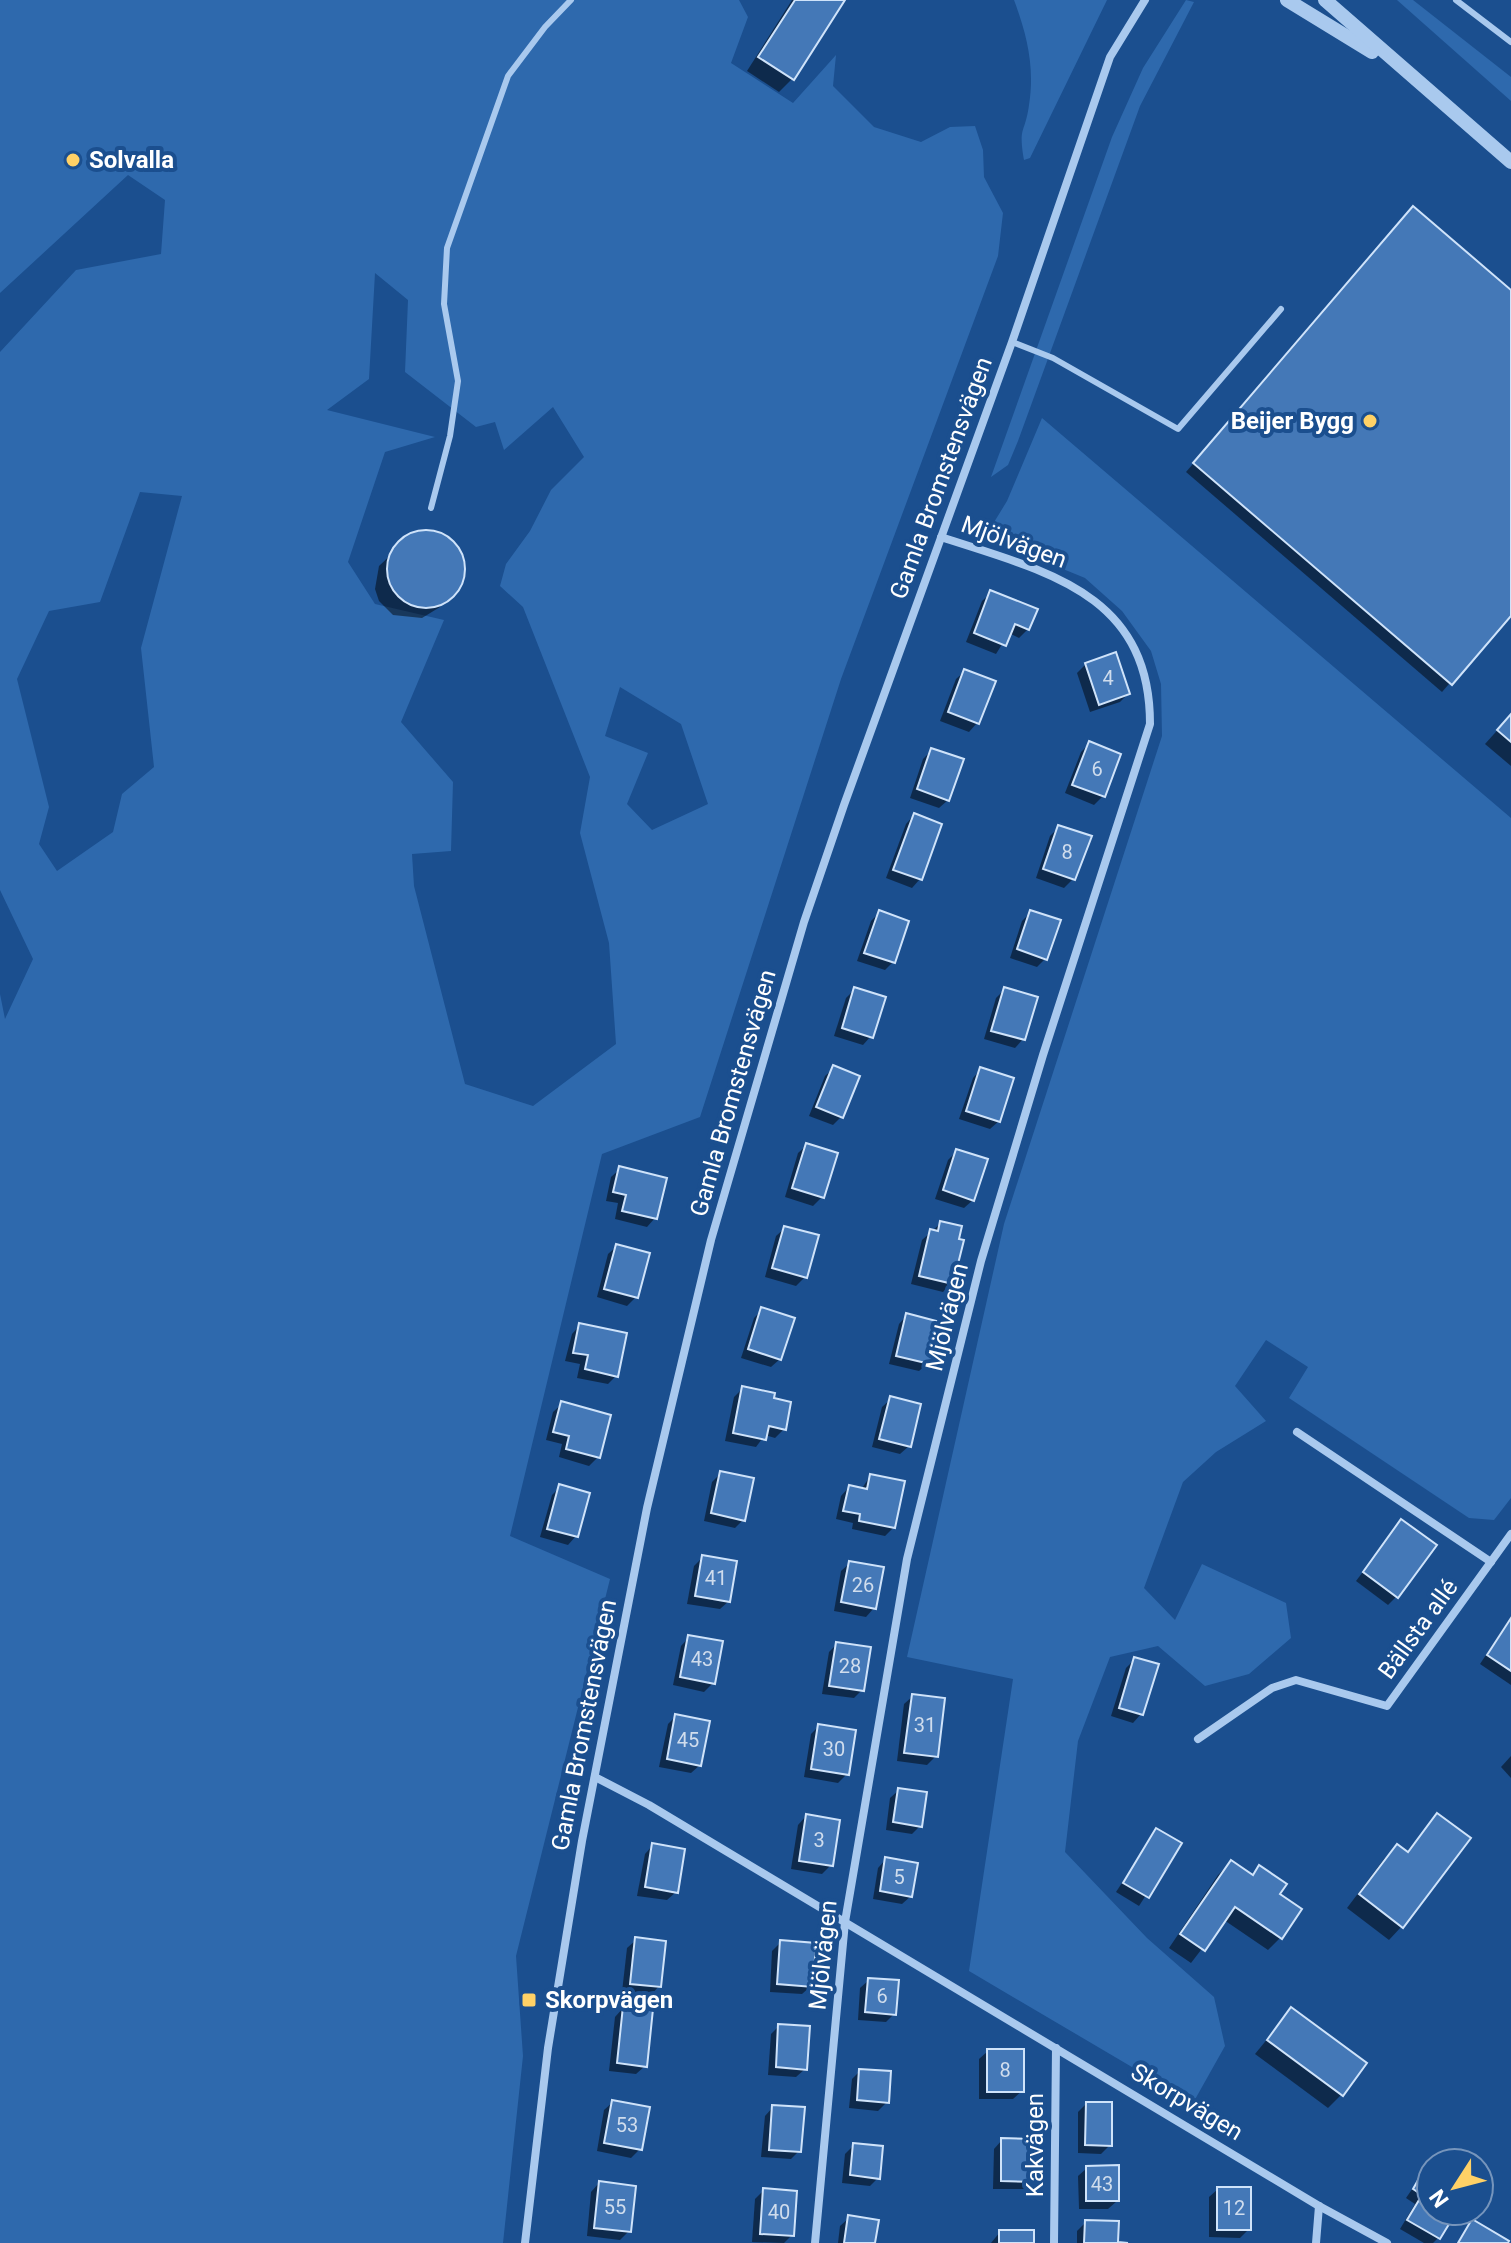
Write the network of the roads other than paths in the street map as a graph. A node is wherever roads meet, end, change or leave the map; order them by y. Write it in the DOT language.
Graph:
graph roads {
  1 [pos="571,0"];
  2 [pos="1145,0"];
  3 [pos="1287,0"];
  4 [pos="1325,0"];
  5 [pos="1456,0"];
  6 [pos="1511,42"];
  7 [pos="1400,69"];
  8 [pos="1511,162"];
  9 [pos="1281,309"];
  10 [pos="1012,342"];
  11 [pos="431,508"];
  12 [pos="941,537"];
  13 [pos="1297,1432"];
  14 [pos="1511,1534"];
  15 [pos="1491,1562"];
  16 [pos="1198,1739"];
  17 [pos="595,1777"];
  18 [pos="845,1922"];
  19 [pos="1056,2048"];
  20 [pos="1319,2206"];
  21 [pos="525,2243"];
  22 [pos="815,2243"];
  23 [pos="1054,2243"];
  24 [pos="1316,2243"];
  25 [pos="1387,2243"];
  1 -- 11 [label="lane"];
  2 -- 10 [label="street, Gamla Bromstensvägen"];
  3 -- 7 [label="street"];
  4 -- 7 [label="street"];
  5 -- 6 [label="lane"];
  7 -- 8 [label="street"];
  9 -- 10 [label="lane"];
  10 -- 12 [label="street, Gamla Bromstensvägen"];
  12 -- 17 [label="street, Gamla Bromstensvägen"];
  12 -- 18 [label="street, Mjölvägen"];
  13 -- 15 [label="street"];
  14 -- 15 [label="street, Bällsta allé"];
  15 -- 16 [label="street, Bällsta allé"];
  17 -- 18 [label="street, Skorpvägen"];
  17 -- 21 [label="street, Gamla Bromstensvägen"];
  18 -- 19 [label="street, Skorpvägen"];
  18 -- 22 [label="street, Mjölvägen"];
  19 -- 20 [label="street, Skorpvägen"];
  19 -- 23 [label="street, Kakvägen"];
  20 -- 24 [label="street"];
  20 -- 25 [label="street, Skorpvägen"];
}
